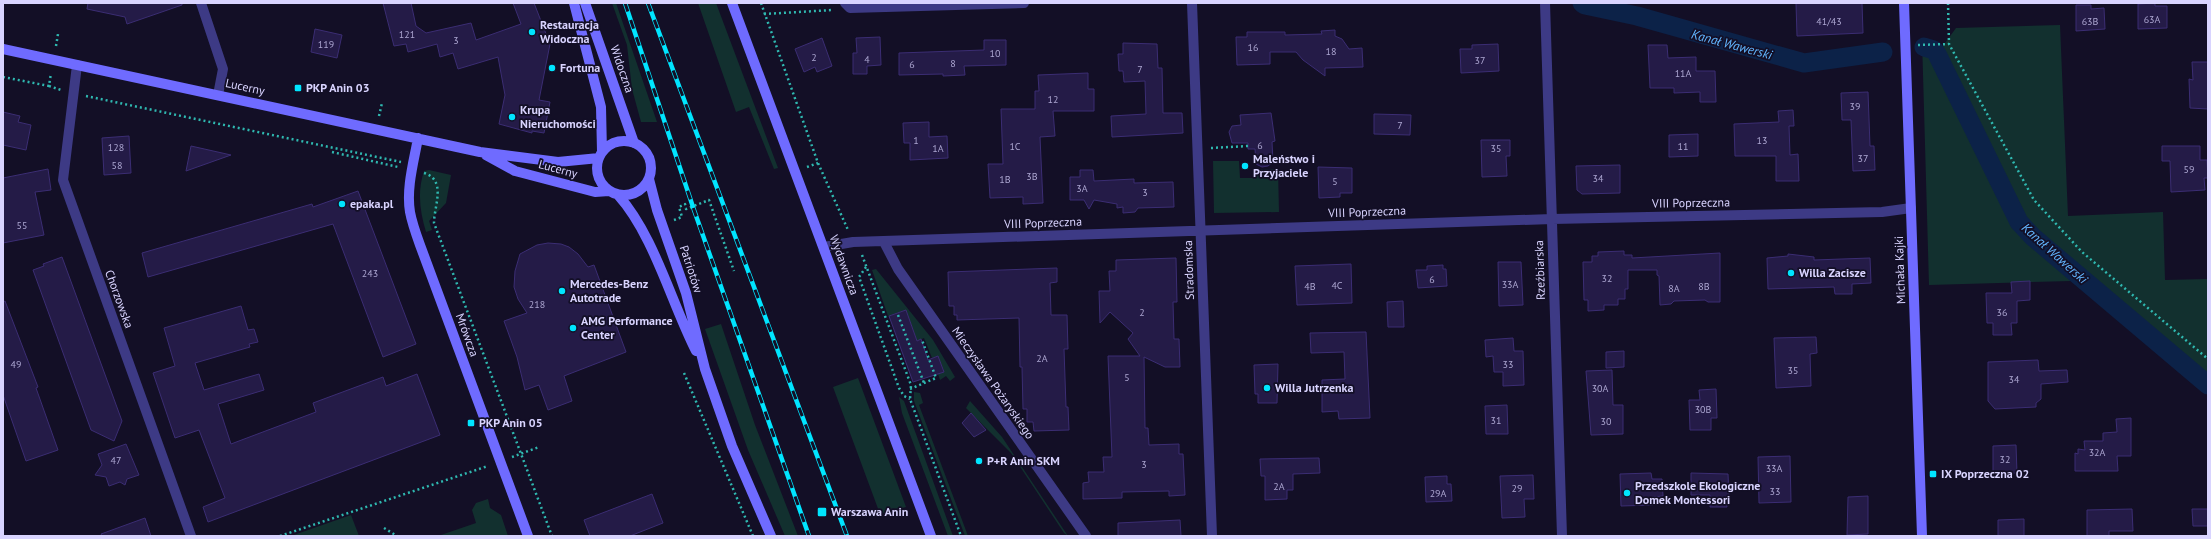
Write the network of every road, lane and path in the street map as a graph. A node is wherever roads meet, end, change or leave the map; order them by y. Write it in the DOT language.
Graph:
graph roads {
  1 [pos="201,3"];
  2 [pos="574,3"];
  3 [pos="585,3"];
  4 [pos="732,3"];
  5 [pos="761,3"];
  6 [pos="1024,3"];
  7 [pos="1192,3"];
  8 [pos="1545,3"];
  9 [pos="1904,3"];
  10 [pos="1948,3"];
  11 [pos="848,5"];
  12 [pos="764,14"];
  13 [pos="58,34"];
  14 [pos="1949,44"];
  15 [pos="1905,46"];
  16 [pos="3,49"];
  17 [pos="55,51"];
  18 [pos="77,65"];
  19 [pos="52,69"];
  20 [pos="3,77"];
  21 [pos="48,86"];
  22 [pos="64,91"];
  23 [pos="80,95"];
  24 [pos="218,95"];
  25 [pos="382,103"];
  26 [pos="379,118"];
  27 [pos="418,138"];
  28 [pos="634,143"];
  29 [pos="1248,146"];
  30 [pos="1198,148"];
  31 [pos="332,152"];
  32 [pos="480,152"];
  33 [pos="601,155"];
  34 [pos="548,161"];
  35 [pos="403,162"];
  36 [pos="818,163"];
  37 [pos="810,167"];
  38 [pos="412,170"];
  39 [pos="649,179"];
  40 [pos="546,180"];
  41 [pos="614,193"];
  42 [pos="1910,208"];
  43 [pos="1552,219"];
  44 [pos="671,221"];
  45 [pos="1201,230"];
  46 [pos="854,242"];
  47 [pos="884,242"];
  48 [pos="824,247"];
  49 [pos="867,267"];
  50 [pos="734,271"];
  51 [pos="898,314"];
  52 [pos="922,340"];
  53 [pos="2208,358"];
  54 [pos="705,368"];
  55 [pos="684,373"];
  56 [pos="924,383"];
  57 [pos="910,389"];
  58 [pos="910,399"];
  59 [pos="539,447"];
  60 [pos="521,454"];
  61 [pos="510,458"];
  62 [pos="491,465"];
  63 [pos="384,528"];
  64 [pos="191,536"];
  65 [pos="280,536"];
  66 [pos="397,536"];
  67 [pos="528,536"];
  68 [pos="552,536"];
  69 [pos="753,536"];
  70 [pos="771,536"];
  71 [pos="931,536"];
  72 [pos="961,536"];
  73 [pos="1086,536"];
  74 [pos="1212,536"];
  75 [pos="1562,536"];
  76 [pos="1922,536"];
  1 -- 24 [label="street"];
  2 -- 33 [label="street"];
  3 -- 28 [label="street, Widoczna"];
  4 -- 48 [label="street, Wydawnicza"];
  5 -- 12 [label="path"];
  6 -- 11 [label="street"];
  7 -- 30 [label="street, Stradomska"];
  8 -- 43 [label="street, Rzeźbiarska"];
  9 -- 15 [label="street, Michała Kajki"];
  10 -- 14 [label="path"];
  11 -- 12 [label="path"];
  12 -- 36 [label="path"];
  13 -- 17 [label="path"];
  14 -- 15 [label="path"];
  14 -- 53 [label="path"];
  15 -- 42 [label="street, Michała Kajki"];
  16 -- 18 [label="street, Lucerny"];
  18 -- 24 [label="street, Lucerny"];
  18 -- 64 [label="street, Chorzowska"];
  19 -- 21 [label="path"];
  20 -- 21 [label="path"];
  21 -- 22 [label="path"];
  23 -- 35 [label="path"];
  24 -- 27 [label="street, Lucerny"];
  25 -- 26 [label="path"];
  27 -- 32 [label="street, Lucerny"];
  27 -- 38 [label="street, Mrówcza"];
  28 -- 33 [label="street"];
  28 -- 39 [label="street"];
  29 -- 30 [label="path"];
  30 -- 45 [label="street, Stradomska"];
  31 -- 38 [label="path"];
  32 -- 34 [label="street, Lucerny"];
  32 -- 40 [label="street, Lucerny"];
  33 -- 34 [label="street, Lucerny"];
  33 -- 41 [label="street"];
  34 -- 40 [label="street"];
  36 -- 37 [label="path"];
  36 -- 46 [label="path"];
  38 -- 60 [label="path"];
  38 -- 67 [label="street, Mrówcza"];
  39 -- 41 [label="street"];
  39 -- 54 [label="street, Patriotów"];
  40 -- 41 [label="street, Lucerny"];
  41 -- 54 [label="street, Patriotów"];
  42 -- 43 [label="street, VIII Poprzeczna"];
  42 -- 76 [label="street, Michała Kajki"];
  43 -- 45 [label="street, VIII Poprzeczna"];
  43 -- 75 [label="street, Rzeźbiarska"];
  44 -- 50 [label="path"];
  45 -- 47 [label="street, VIII Poprzeczna"];
  45 -- 74 [label="street, Stradomska"];
  46 -- 47 [label="street, VIII Poprzeczna"];
  46 -- 48 [label="street, VIII Poprzeczna"];
  46 -- 49 [label="path"];
  47 -- 73 [label="street, Mieczysława Pożaryskiego"];
  48 -- 71 [label="street, Wydawnicza"];
  49 -- 57 [label="path"];
  49 -- 58 [label="path"];
  51 -- 56 [label="path"];
  52 -- 56 [label="path"];
  54 -- 70 [label="street, Patriotów"];
  55 -- 69 [label="path"];
  56 -- 57 [label="path"];
  57 -- 58 [label="path"];
  58 -- 72 [label="path"];
  59 -- 60 [label="path"];
  60 -- 61 [label="path"];
  60 -- 68 [label="path"];
  62 -- 65 [label="path"];
  63 -- 66 [label="path"];
}
